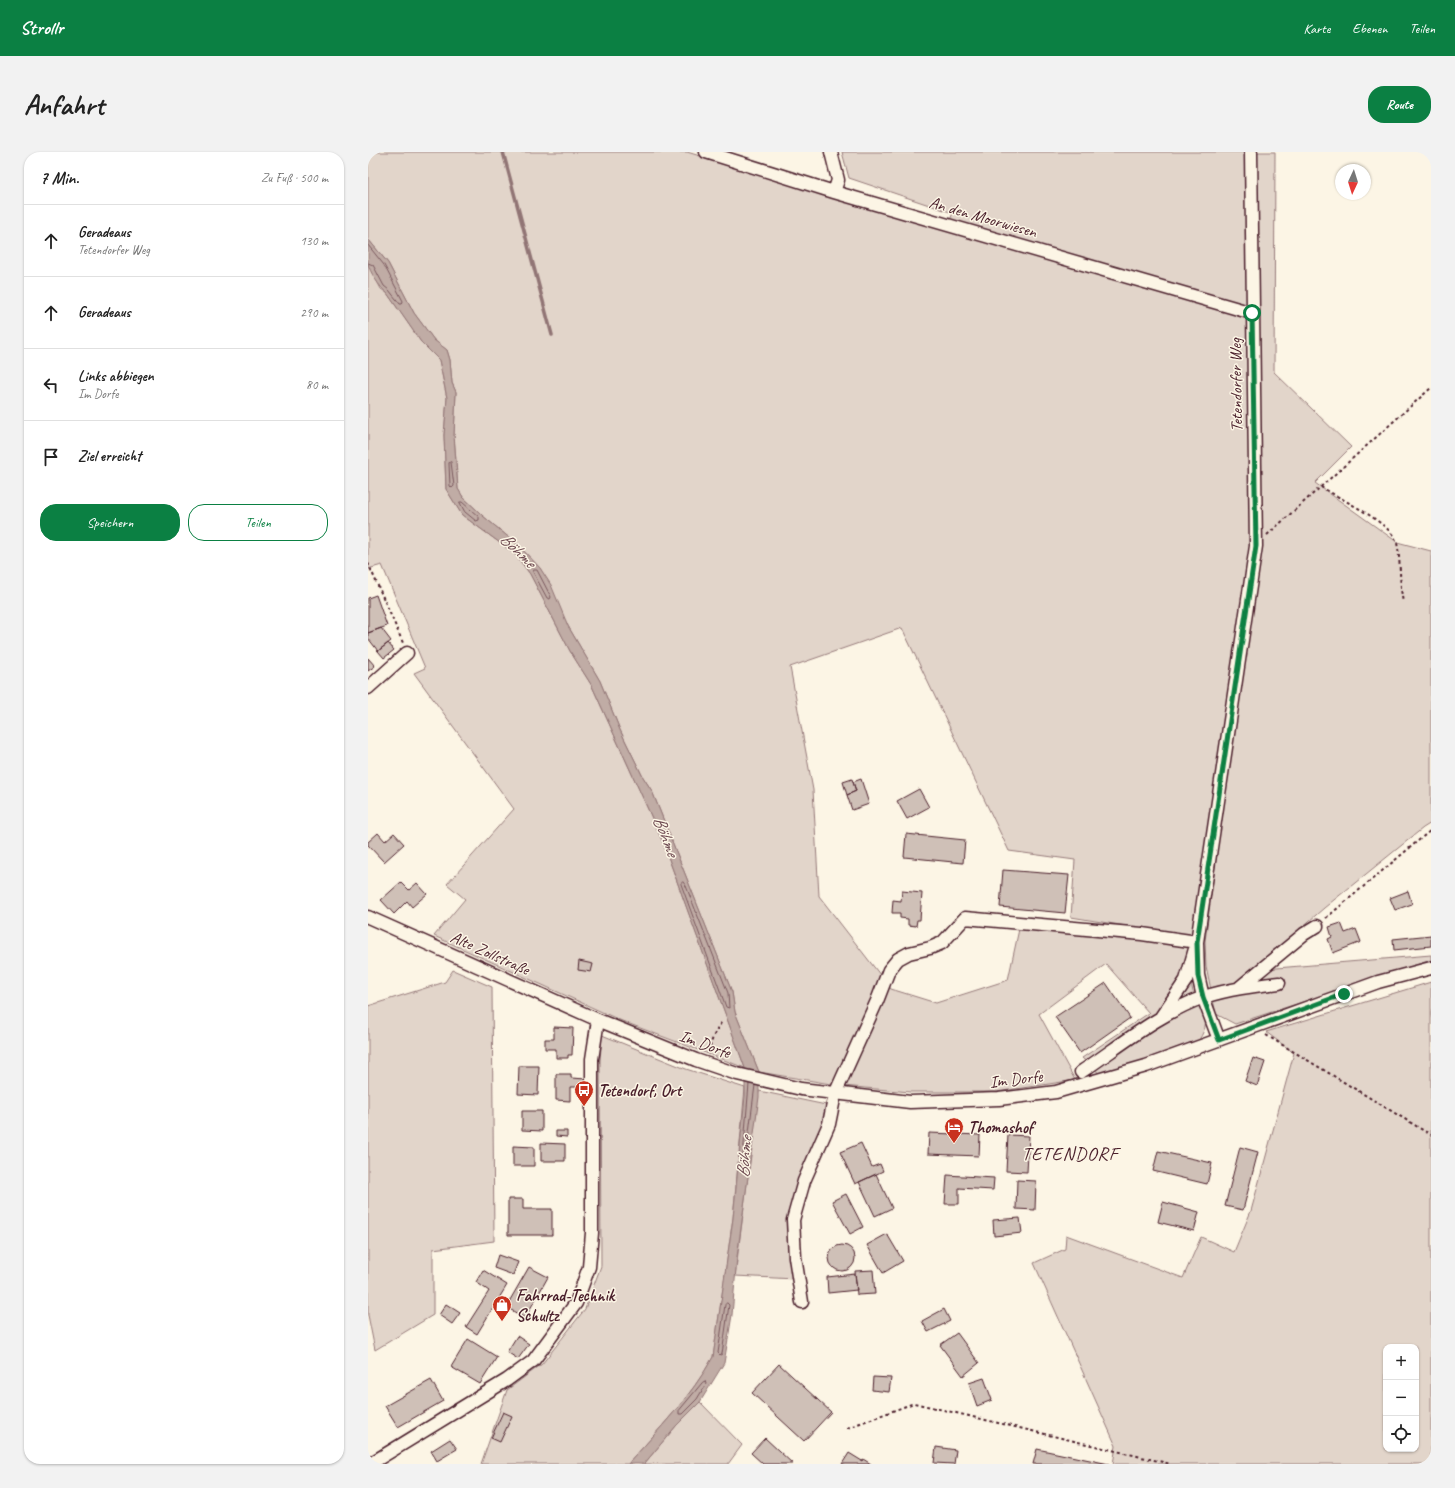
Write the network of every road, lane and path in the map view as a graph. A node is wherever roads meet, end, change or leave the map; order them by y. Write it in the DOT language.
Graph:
graph roads {
  1 [pos="706,152"];
  2 [pos="831,152"];
  3 [pos="1251,152"];
  4 [pos="834,192"];
  5 [pos="1252,313"];
  6 [pos="1431,388"];
  7 [pos="1321,487"];
  8 [pos="1256,546"];
  9 [pos="368,563"];
  10 [pos="1403,602"];
  11 [pos="407,653"];
  12 [pos="368,688"];
  13 [pos="1431,830"];
  14 [pos="368,917"];
  15 [pos="1317,926"];
  16 [pos="1197,942"];
  17 [pos="1431,968"];
  18 [pos="1279,983"];
  19 [pos="1240,987"];
  20 [pos="1203,997"];
  21 [pos="1161,1017"];
  22 [pos="598,1020"];
  23 [pos="722,1021"];
  24 [pos="1263,1032"];
  25 [pos="1219,1040"];
  26 [pos="705,1063"];
  27 [pos="1080,1072"];
  28 [pos="835,1094"];
  29 [pos="1431,1135"];
  30 [pos="802,1302"];
  31 [pos="847,1428"];
  32 [pos="370,1464"];
  33 [pos="1171,1464"];
  1 -- 4 [label="street, An den Moorwiesen"];
  2 -- 4 [label="street"];
  3 -- 5 [label="street, Tetendorfer Weg"];
  4 -- 5 [label="street, An den Moorwiesen"];
  5 -- 8 [label="street, Tetendorfer Weg"];
  6 -- 7 [label="path"];
  7 -- 8 [label="path"];
  7 -- 10 [label="path"];
  8 -- 16 [label="street, Tetendorfer Weg"];
  9 -- 11 [label="path"];
  11 -- 12 [label="street"];
  13 -- 15 [label="path"];
  14 -- 22 [label="street, Alte Zollstraße"];
  15 -- 19 [label="street"];
  16 -- 20 [label="street"];
  16 -- 21 [label="street"];
  16 -- 28 [label="street"];
  17 -- 25 [label="street, Im Dorfe"];
  18 -- 19 [label="street"];
  19 -- 20 [label="street"];
  20 -- 21 [label="street"];
  20 -- 25 [label="street"];
  21 -- 27 [label="street"];
  22 -- 26 [label="street, Im Dorfe"];
  22 -- 32 [label="street"];
  23 -- 26 [label="path"];
  24 -- 29 [label="path"];
  25 -- 28 [label="street, Im Dorfe"];
  26 -- 28 [label="street, Im Dorfe"];
  28 -- 30 [label="street"];
  31 -- 33 [label="path"];
}
